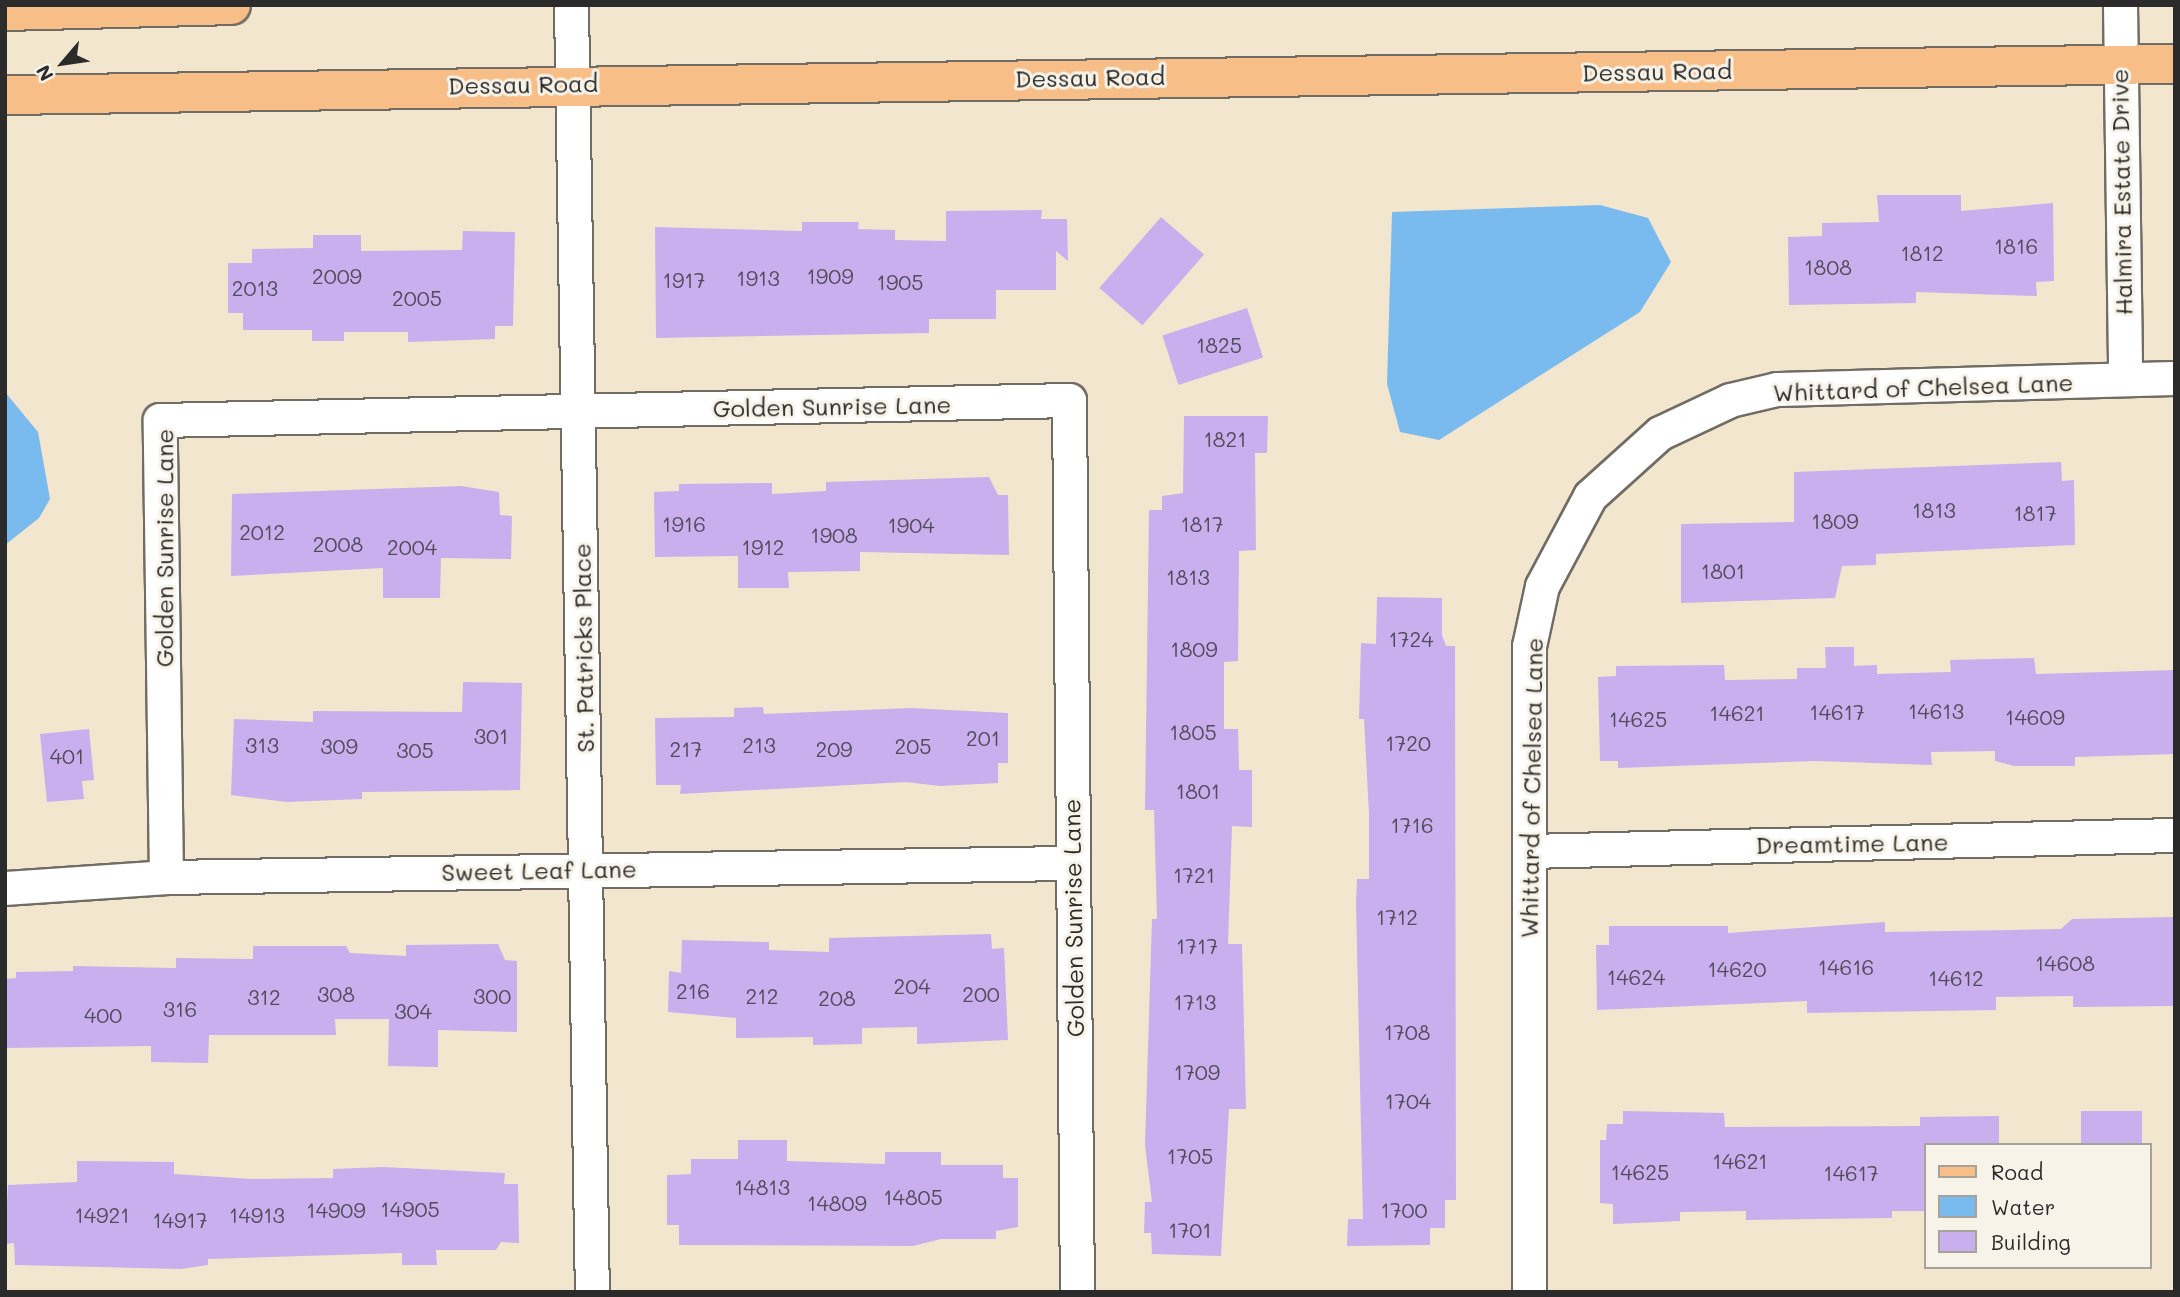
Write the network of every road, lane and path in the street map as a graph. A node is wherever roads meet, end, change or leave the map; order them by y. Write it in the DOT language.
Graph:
graph roads {
  1 [pos="231,5"];
  2 [pos="571,5"];
  3 [pos="2120,5"];
  4 [pos="5,11"];
  5 [pos="2175,64"];
  6 [pos="2118,66"];
  7 [pos="575,82"];
  8 [pos="5,95"];
  9 [pos="2175,378"];
  10 [pos="2125,379"];
  11 [pos="580,412"];
  12 [pos="2175,835"];
  13 [pos="1529,851"];
  14 [pos="1072,863"];
  15 [pos="586,868"];
  16 [pos="166,877"];
  17 [pos="5,888"];
  18 [pos="592,1292"];
  19 [pos="1077,1292"];
  20 [pos="1530,1292"];
  1 -- 4 [label="main road"];
  2 -- 7 [label="street, St. Patricks Place"];
  3 -- 6 [label="street, Halmira Estate Drive"];
  5 -- 6 [label="main road, Dessau Road"];
  6 -- 7 [label="main road, Dessau Road"];
  6 -- 10 [label="street, Halmira Estate Drive"];
  7 -- 8 [label="main road, Dessau Road"];
  7 -- 11 [label="street, St. Patricks Place"];
  9 -- 10 [label="street, Whittard of Chelsea Lane"];
  10 -- 13 [label="street, Whittard of Chelsea Lane"];
  11 -- 14 [label="street, Golden Sunrise Lane"];
  11 -- 15 [label="street, St. Patricks Place"];
  11 -- 16 [label="street, Golden Sunrise Lane"];
  12 -- 13 [label="street, Dreamtime Lane"];
  13 -- 20 [label="street, Whittard of Chelsea Lane"];
  14 -- 15 [label="street, Sweet Leaf Lane"];
  14 -- 19 [label="street, Golden Sunrise Lane"];
  15 -- 16 [label="street, Sweet Leaf Lane"];
  15 -- 18 [label="street, St. Patricks Place"];
  16 -- 17 [label="street, Sweet Leaf Lane"];
}
